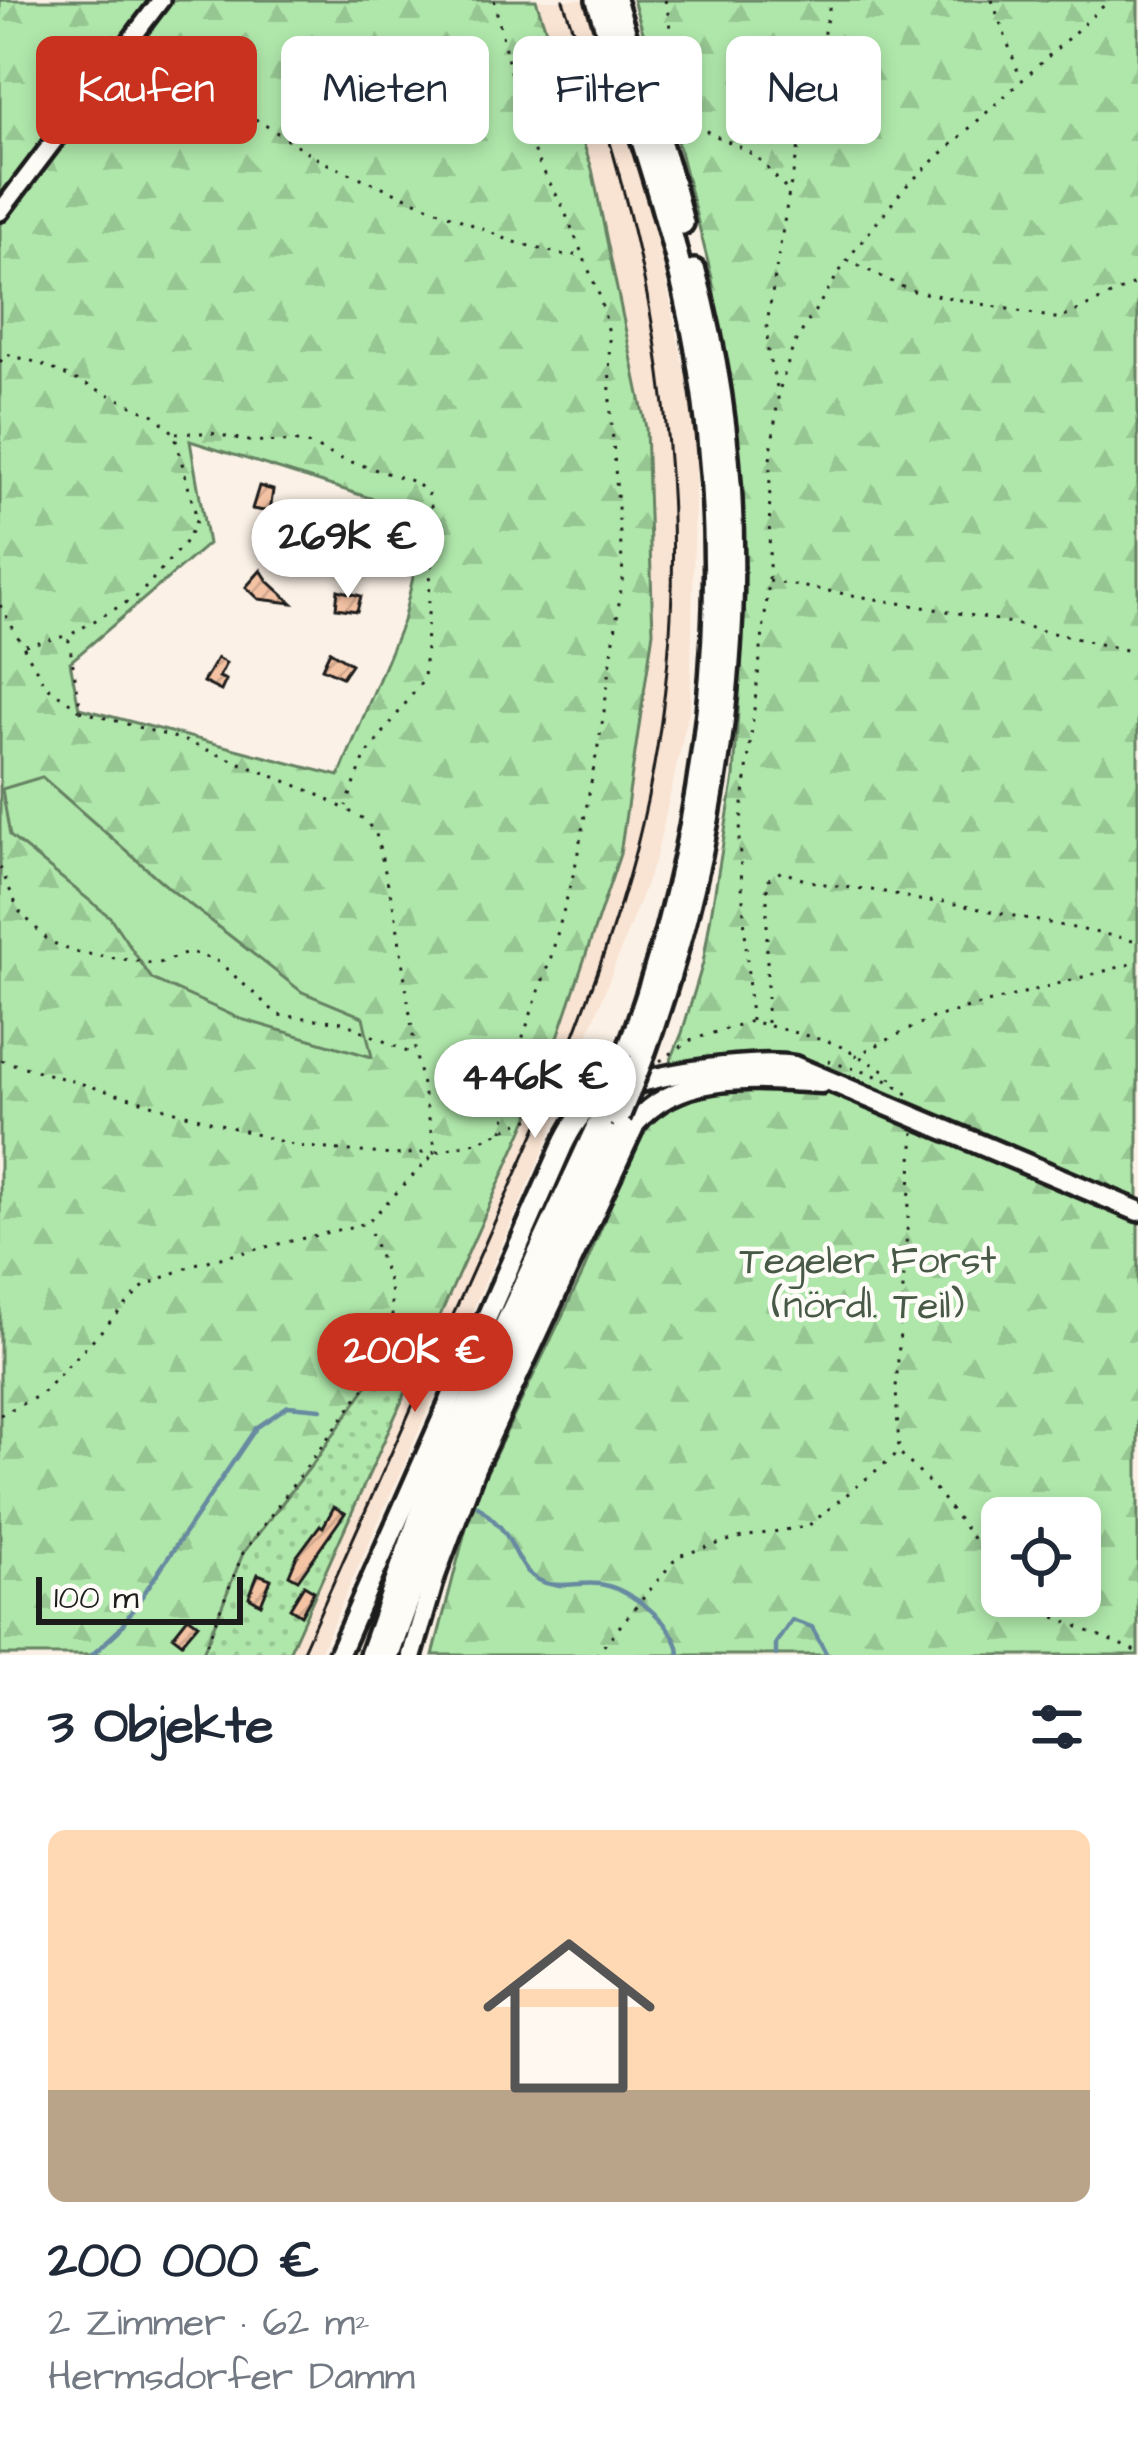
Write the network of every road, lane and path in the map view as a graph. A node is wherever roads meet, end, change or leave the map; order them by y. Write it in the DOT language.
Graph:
graph roads {
  1 [pos="161,0"];
  2 [pos="494,0"];
  3 [pos="598,0"];
  4 [pos="614,0"];
  5 [pos="665,0"];
  6 [pos="831,0"];
  7 [pos="992,0"];
  8 [pos="1110,0"];
  9 [pos="136,36"];
  10 [pos="1021,79"];
  11 [pos="257,120"];
  12 [pos="49,144"];
  13 [pos="789,192"];
  14 [pos="0,212"];
  15 [pos="581,255"];
  16 [pos="847,260"];
  17 [pos="1138,282"];
  18 [pos="0,362"];
  19 [pos="779,391"];
  20 [pos="174,433"];
  21 [pos="770,581"];
  22 [pos="0,605"];
  23 [pos="68,636"];
  24 [pos="25,645"];
  25 [pos="1138,653"];
  26 [pos="81,711"];
  27 [pos="346,808"];
  28 [pos="0,867"];
  29 [pos="1138,941"];
  30 [pos="1138,962"];
  31 [pos="751,1021"];
  32 [pos="767,1023"];
  33 [pos="855,1055"];
  34 [pos="416,1056"];
  35 [pos="0,1060"];
  36 [pos="640,1064"];
  37 [pos="874,1075"];
  38 [pos="831,1082"];
  39 [pos="568,1112"];
  40 [pos="609,1119"];
  41 [pos="914,1124"];
  42 [pos="503,1131"];
  43 [pos="436,1152"];
  44 [pos="1138,1211"];
  45 [pos="368,1223"];
  46 [pos="0,1415"];
  47 [pos="899,1452"];
  48 [pos="415,1530"];
  49 [pos="981,1549"];
  50 [pos="1054,1617"];
  51 [pos="1138,1652"];
  52 [pos="202,1655"];
  53 [pos="338,1655"];
  54 [pos="360,1655"];
  55 [pos="370,1655"];
  56 [pos="388,1655"];
  57 [pos="412,1655"];
  58 [pos="596,1655"];
  1 -- 9 [label="street"];
  2 -- 15 [label="path"];
  3 -- 36 [label="highway"];
  4 -- 36 [label="highway"];
  5 -- 13 [label="path"];
  6 -- 13 [label="path"];
  7 -- 10 [label="path"];
  8 -- 10 [label="path"];
  10 -- 16 [label="path"];
  11 -- 15 [label="path"];
  12 -- 14 [label="street"];
  13 -- 19 [label="path"];
  15 -- 42 [label="path"];
  16 -- 17 [label="path"];
  16 -- 19 [label="path"];
  18 -- 20 [label="path"];
  19 -- 21 [label="path"];
  20 -- 23 [label="path"];
  20 -- 27 [label="path"];
  21 -- 25 [label="path"];
  21 -- 31 [label="path"];
  22 -- 24 [label="path"];
  23 -- 24 [label="path"];
  23 -- 26 [label="path"];
  24 -- 26 [label="path"];
  26 -- 27 [label="path"];
  27 -- 34 [label="path"];
  28 -- 34 [label="path"];
  29 -- 32 [label="path"];
  30 -- 33 [label="path"];
  31 -- 32 [label="path"];
  31 -- 36 [label="path"];
  32 -- 33 [label="path"];
  33 -- 37 [label="path"];
  34 -- 43 [label="path"];
  35 -- 43 [label="path"];
  36 -- 40 [label="highway, bridge"];
  38 -- 44 [label="main road"];
  38 -- 53 [label="main road"];
  38 -- 57 [label="main road"];
  39 -- 42 [label="path"];
  40 -- 48 [label="highway"];
  40 -- 56 [label="highway"];
  41 -- 47 [label="path"];
  42 -- 43 [label="path"];
  43 -- 45 [label="path"];
  45 -- 46 [label="path"];
  45 -- 52 [label="path"];
  47 -- 49 [label="path"];
  47 -- 58 [label="path"];
  48 -- 54 [label="highway"];
  48 -- 55 [label="highway"];
  50 -- 51 [label="path"];
}
